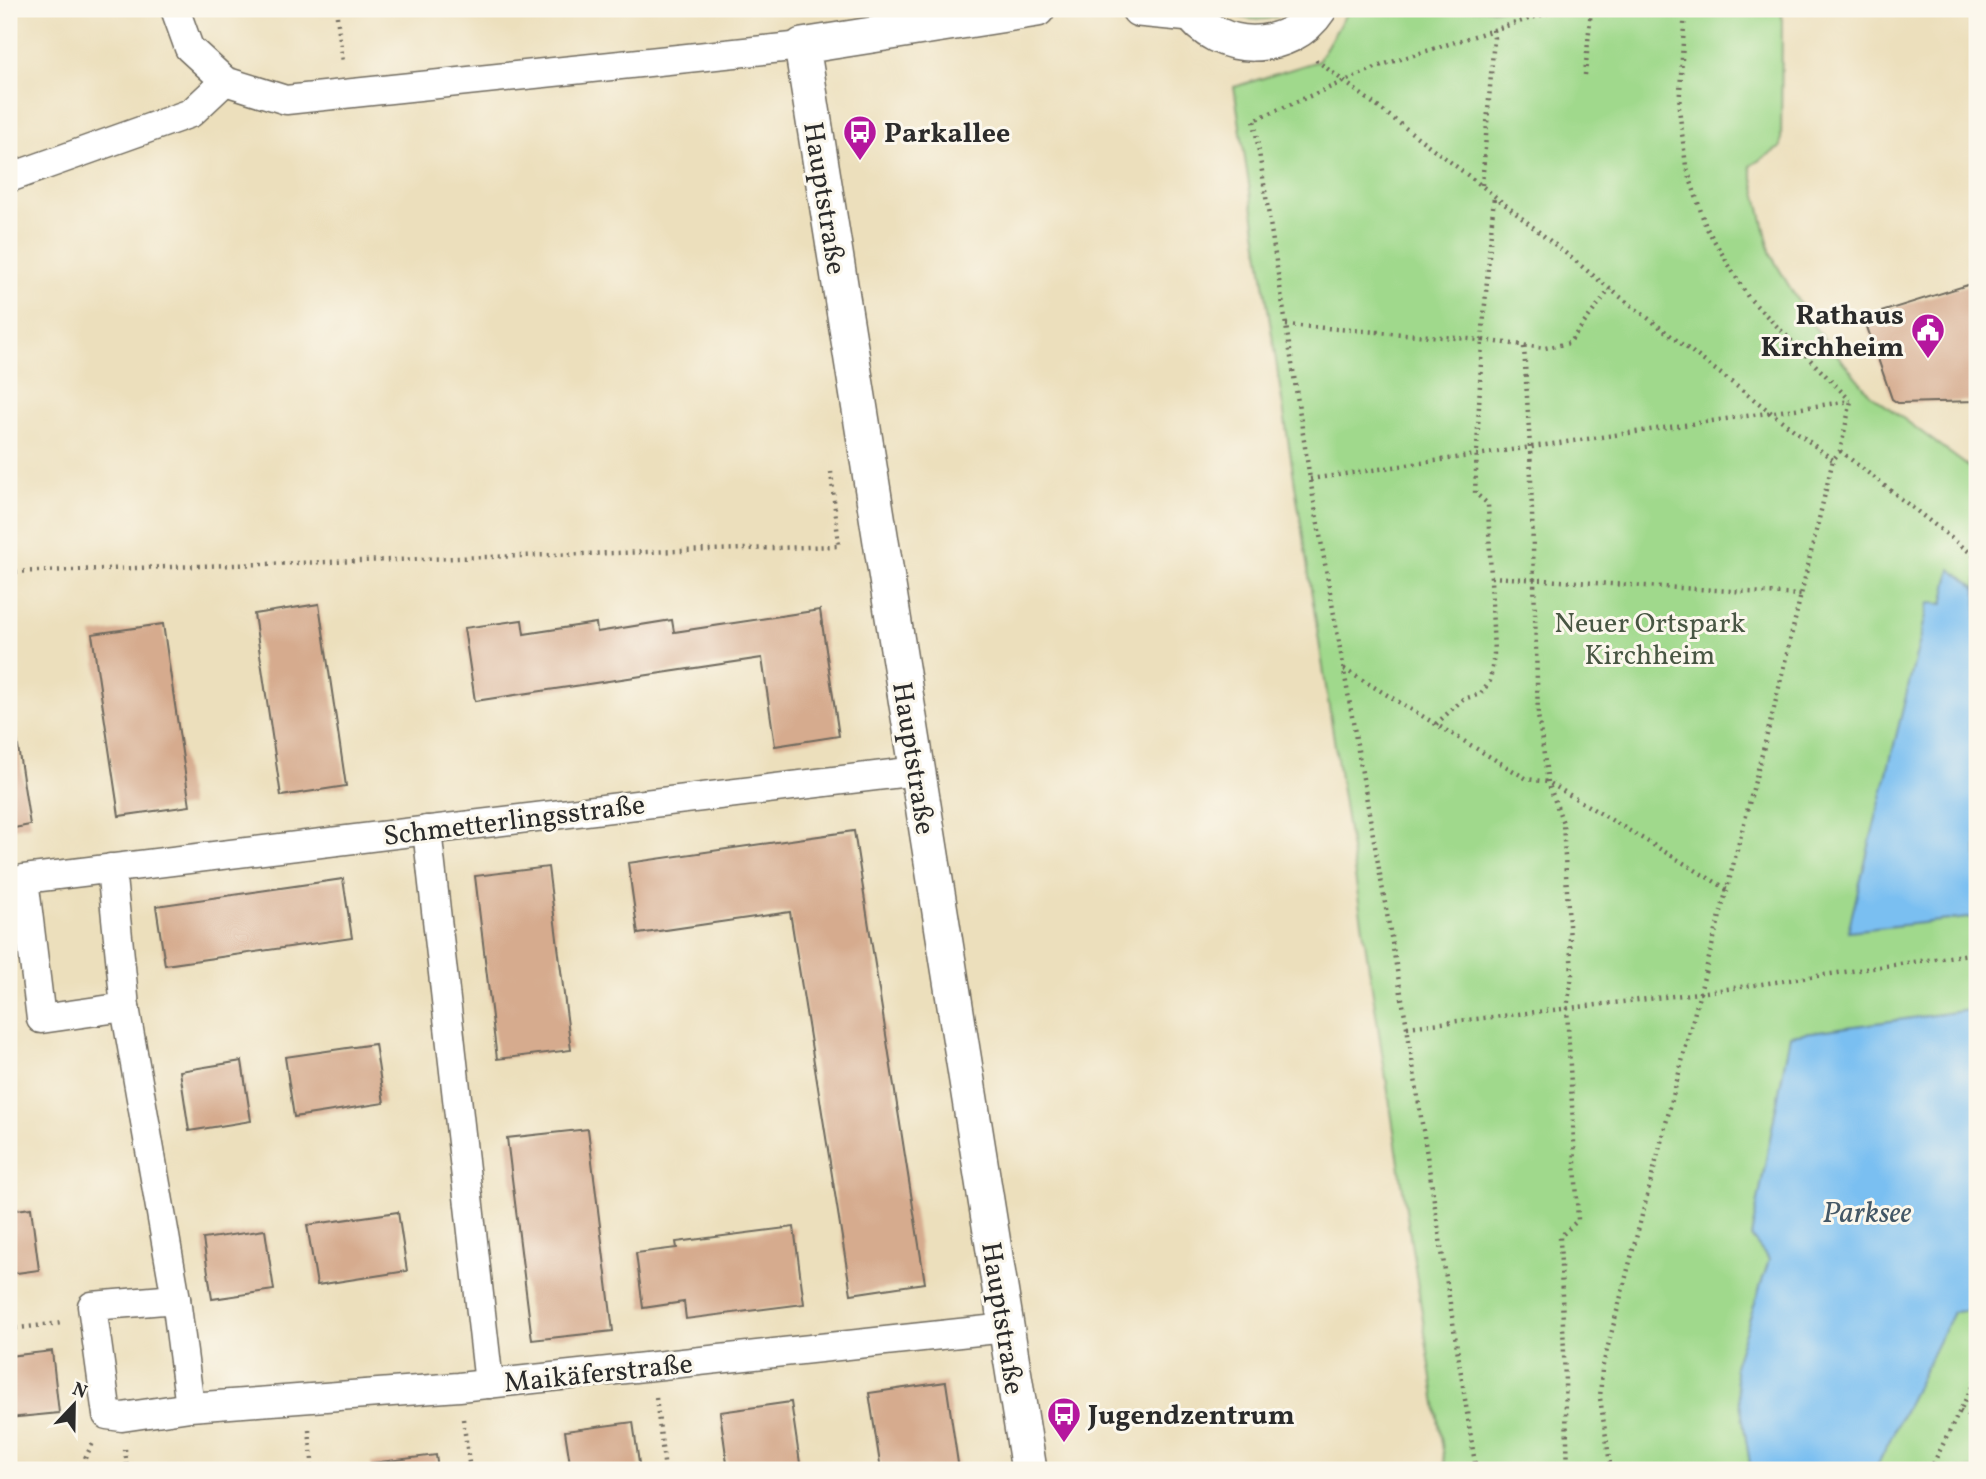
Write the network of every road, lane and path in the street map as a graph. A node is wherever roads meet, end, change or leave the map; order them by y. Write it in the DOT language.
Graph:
graph roads {
  1 [pos="175,9"];
  2 [pos="336,9"];
  3 [pos="1037,9"];
  4 [pos="1139,9"];
  5 [pos="1319,9"];
  6 [pos="1560,9"];
  7 [pos="1591,9"];
  8 [pos="1685,9"];
  9 [pos="1190,11"];
  10 [pos="1492,29"];
  11 [pos="802,46"];
  12 [pos="1310,55"];
  13 [pos="1585,75"];
  14 [pos="225,80"];
  15 [pos="1344,83"];
  16 [pos="347,94"];
  17 [pos="9,178"];
  18 [pos="1482,186"];
  19 [pos="1494,196"];
  20 [pos="1610,289"];
  21 [pos="1286,325"];
  22 [pos="1482,340"];
  23 [pos="1524,347"];
  24 [pos="1851,401"];
  25 [pos="1770,412"];
  26 [pos="1530,447"];
  27 [pos="1840,451"];
  28 [pos="866,452"];
  29 [pos="1476,454"];
  30 [pos="1833,460"];
  31 [pos="1310,478"];
  32 [pos="1977,558"];
  33 [pos="9,572"];
  34 [pos="1491,577"];
  35 [pos="1534,579"];
  36 [pos="1801,595"];
  37 [pos="1344,669"];
  38 [pos="1436,724"];
  39 [pos="917,771"];
  40 [pos="1548,782"];
  41 [pos="427,830"];
  42 [pos="111,868"];
  43 [pos="1727,889"];
  44 [pos="1977,953"];
  45 [pos="1699,993"];
  46 [pos="125,1007"];
  47 [pos="1567,1008"];
  48 [pos="1406,1027"];
  49 [pos="176,1299"];
  50 [pos="94,1319"];
  51 [pos="1006,1328"];
  52 [pos="9,1329"];
  53 [pos="652,1366"];
  54 [pos="1977,1377"];
  55 [pos="489,1384"];
  56 [pos="459,1387"];
  57 [pos="306,1398"];
  58 [pos="190,1407"];
  59 [pos="1960,1411"];
  60 [pos="107,1415"];
  61 [pos="1977,1421"];
  62 [pos="47,1470"];
  63 [pos="313,1470"];
  64 [pos="470,1470"];
  65 [pos="664,1470"];
  66 [pos="1029,1470"];
  67 [pos="1476,1470"];
  68 [pos="1568,1470"];
  69 [pos="1611,1470"];
  70 [pos="1930,1470"];
  1 -- 14 [label="street"];
  2 -- 16 [label="path"];
  3 -- 11 [label="street"];
  4 -- 9 [label="street"];
  5 -- 9 [label="street"];
  6 -- 10 [label="path"];
  7 -- 13 [label="path"];
  8 -- 24 [label="path"];
  10 -- 15 [label="path"];
  10 -- 18 [label="path"];
  11 -- 16 [label="street"];
  11 -- 28 [label="street, Hauptstraße"];
  12 -- 15 [label="path"];
  14 -- 16 [label="street"];
  14 -- 17 [label="street"];
  15 -- 18 [label="path"];
  15 -- 21 [label="path"];
  18 -- 19 [label="path"];
  19 -- 20 [label="path"];
  19 -- 22 [label="path"];
  20 -- 23 [label="path"];
  20 -- 25 [label="path"];
  21 -- 22 [label="path"];
  21 -- 31 [label="path"];
  22 -- 23 [label="path"];
  22 -- 29 [label="path"];
  23 -- 26 [label="path"];
  24 -- 25 [label="path"];
  24 -- 27 [label="path"];
  25 -- 26 [label="path"];
  25 -- 30 [label="path"];
  26 -- 29 [label="path"];
  26 -- 35 [label="path"];
  27 -- 30 [label="path"];
  27 -- 32 [label="path"];
  28 -- 33 [label="path"];
  28 -- 39 [label="street, Hauptstraße"];
  29 -- 31 [label="path"];
  29 -- 34 [label="path"];
  30 -- 36 [label="path"];
  31 -- 37 [label="path"];
  34 -- 35 [label="path"];
  34 -- 38 [label="path"];
  35 -- 36 [label="path"];
  35 -- 40 [label="path"];
  36 -- 43 [label="path"];
  37 -- 38 [label="path"];
  37 -- 48 [label="path"];
  38 -- 40 [label="path"];
  39 -- 41 [label="street, Schmetterlingsstraße"];
  39 -- 51 [label="street, Hauptstraße"];
  40 -- 43 [label="path"];
  40 -- 47 [label="path"];
  41 -- 42 [label="street, Schmetterlingsstraße"];
  41 -- 55 [label="street"];
  42 -- 46 [label="street"];
  42 -- 46 [label="street, Schmetterlingsstraße"];
  43 -- 45 [label="path"];
  44 -- 45 [label="path"];
  45 -- 47 [label="path"];
  45 -- 69 [label="path"];
  46 -- 49 [label="street"];
  47 -- 48 [label="path"];
  47 -- 68 [label="path"];
  48 -- 67 [label="path"];
  49 -- 50 [label="street"];
  49 -- 58 [label="street"];
  50 -- 52 [label="path"];
  50 -- 60 [label="street"];
  51 -- 53 [label="street, Maikäferstraße"];
  51 -- 66 [label="street, Hauptstraße"];
  53 -- 55 [label="street, Maikäferstraße"];
  53 -- 65 [label="path"];
  54 -- 59 [label="path"];
  55 -- 56 [label="street, Maikäferstraße"];
  56 -- 57 [label="street, Maikäferstraße"];
  56 -- 64 [label="path"];
  57 -- 58 [label="street, Maikäferstraße"];
  57 -- 63 [label="path"];
  58 -- 60 [label="street, Maikäferstraße"];
  59 -- 61 [label="path"];
  59 -- 70 [label="path"];
  60 -- 62 [label="path"];
}
